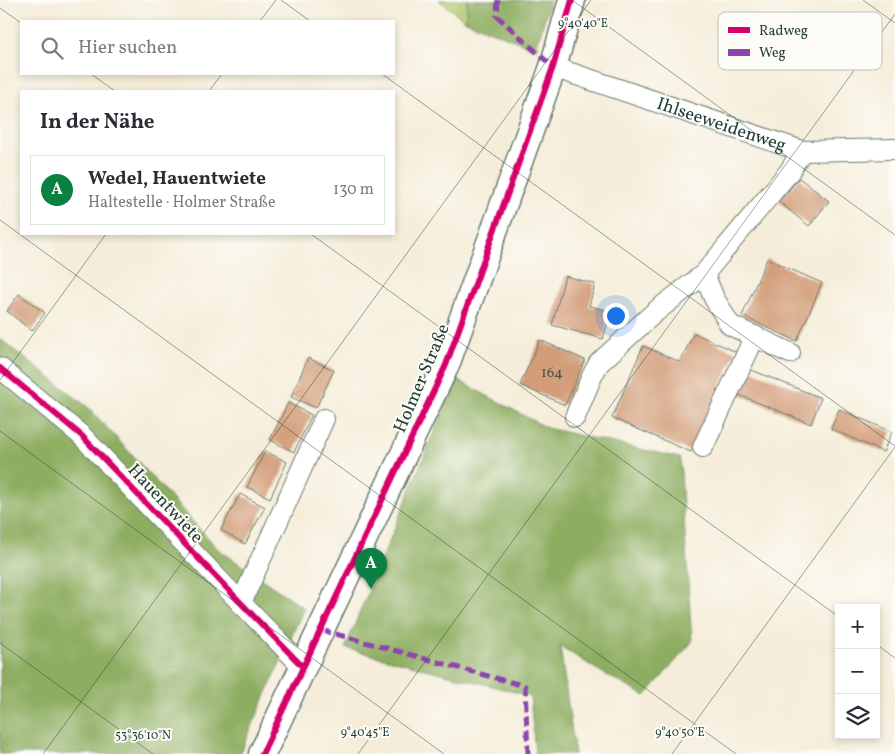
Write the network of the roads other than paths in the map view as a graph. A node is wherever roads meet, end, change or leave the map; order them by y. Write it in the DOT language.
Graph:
graph roads {
  1 [pos="572,0"];
  2 [pos="553,67"];
  3 [pos="895,149"];
  4 [pos="802,151"];
  5 [pos="704,274"];
  6 [pos="755,336"];
  7 [pos="790,353"];
  8 [pos="0,368"];
  9 [pos="575,417"];
  10 [pos="324,419"];
  11 [pos="703,447"];
  12 [pos="241,603"];
  13 [pos="303,667"];
  14 [pos="262,754"];
  1 -- 2 [label="main road, Holmer Straße"];
  2 -- 4 [label="street, Ihlseeweidenweg"];
  2 -- 13 [label="main road, Holmer Straße"];
  3 -- 4 [label="street, Ihlseeweidenweg"];
  4 -- 5 [label="street"];
  5 -- 6 [label="street"];
  5 -- 9 [label="street"];
  6 -- 7 [label="street"];
  6 -- 11 [label="street"];
  8 -- 12 [label="street, Hauentwiete"];
  10 -- 12 [label="street"];
  12 -- 13 [label="street, Hauentwiete"];
  13 -- 14 [label="main road, Holmer Straße"];
}
